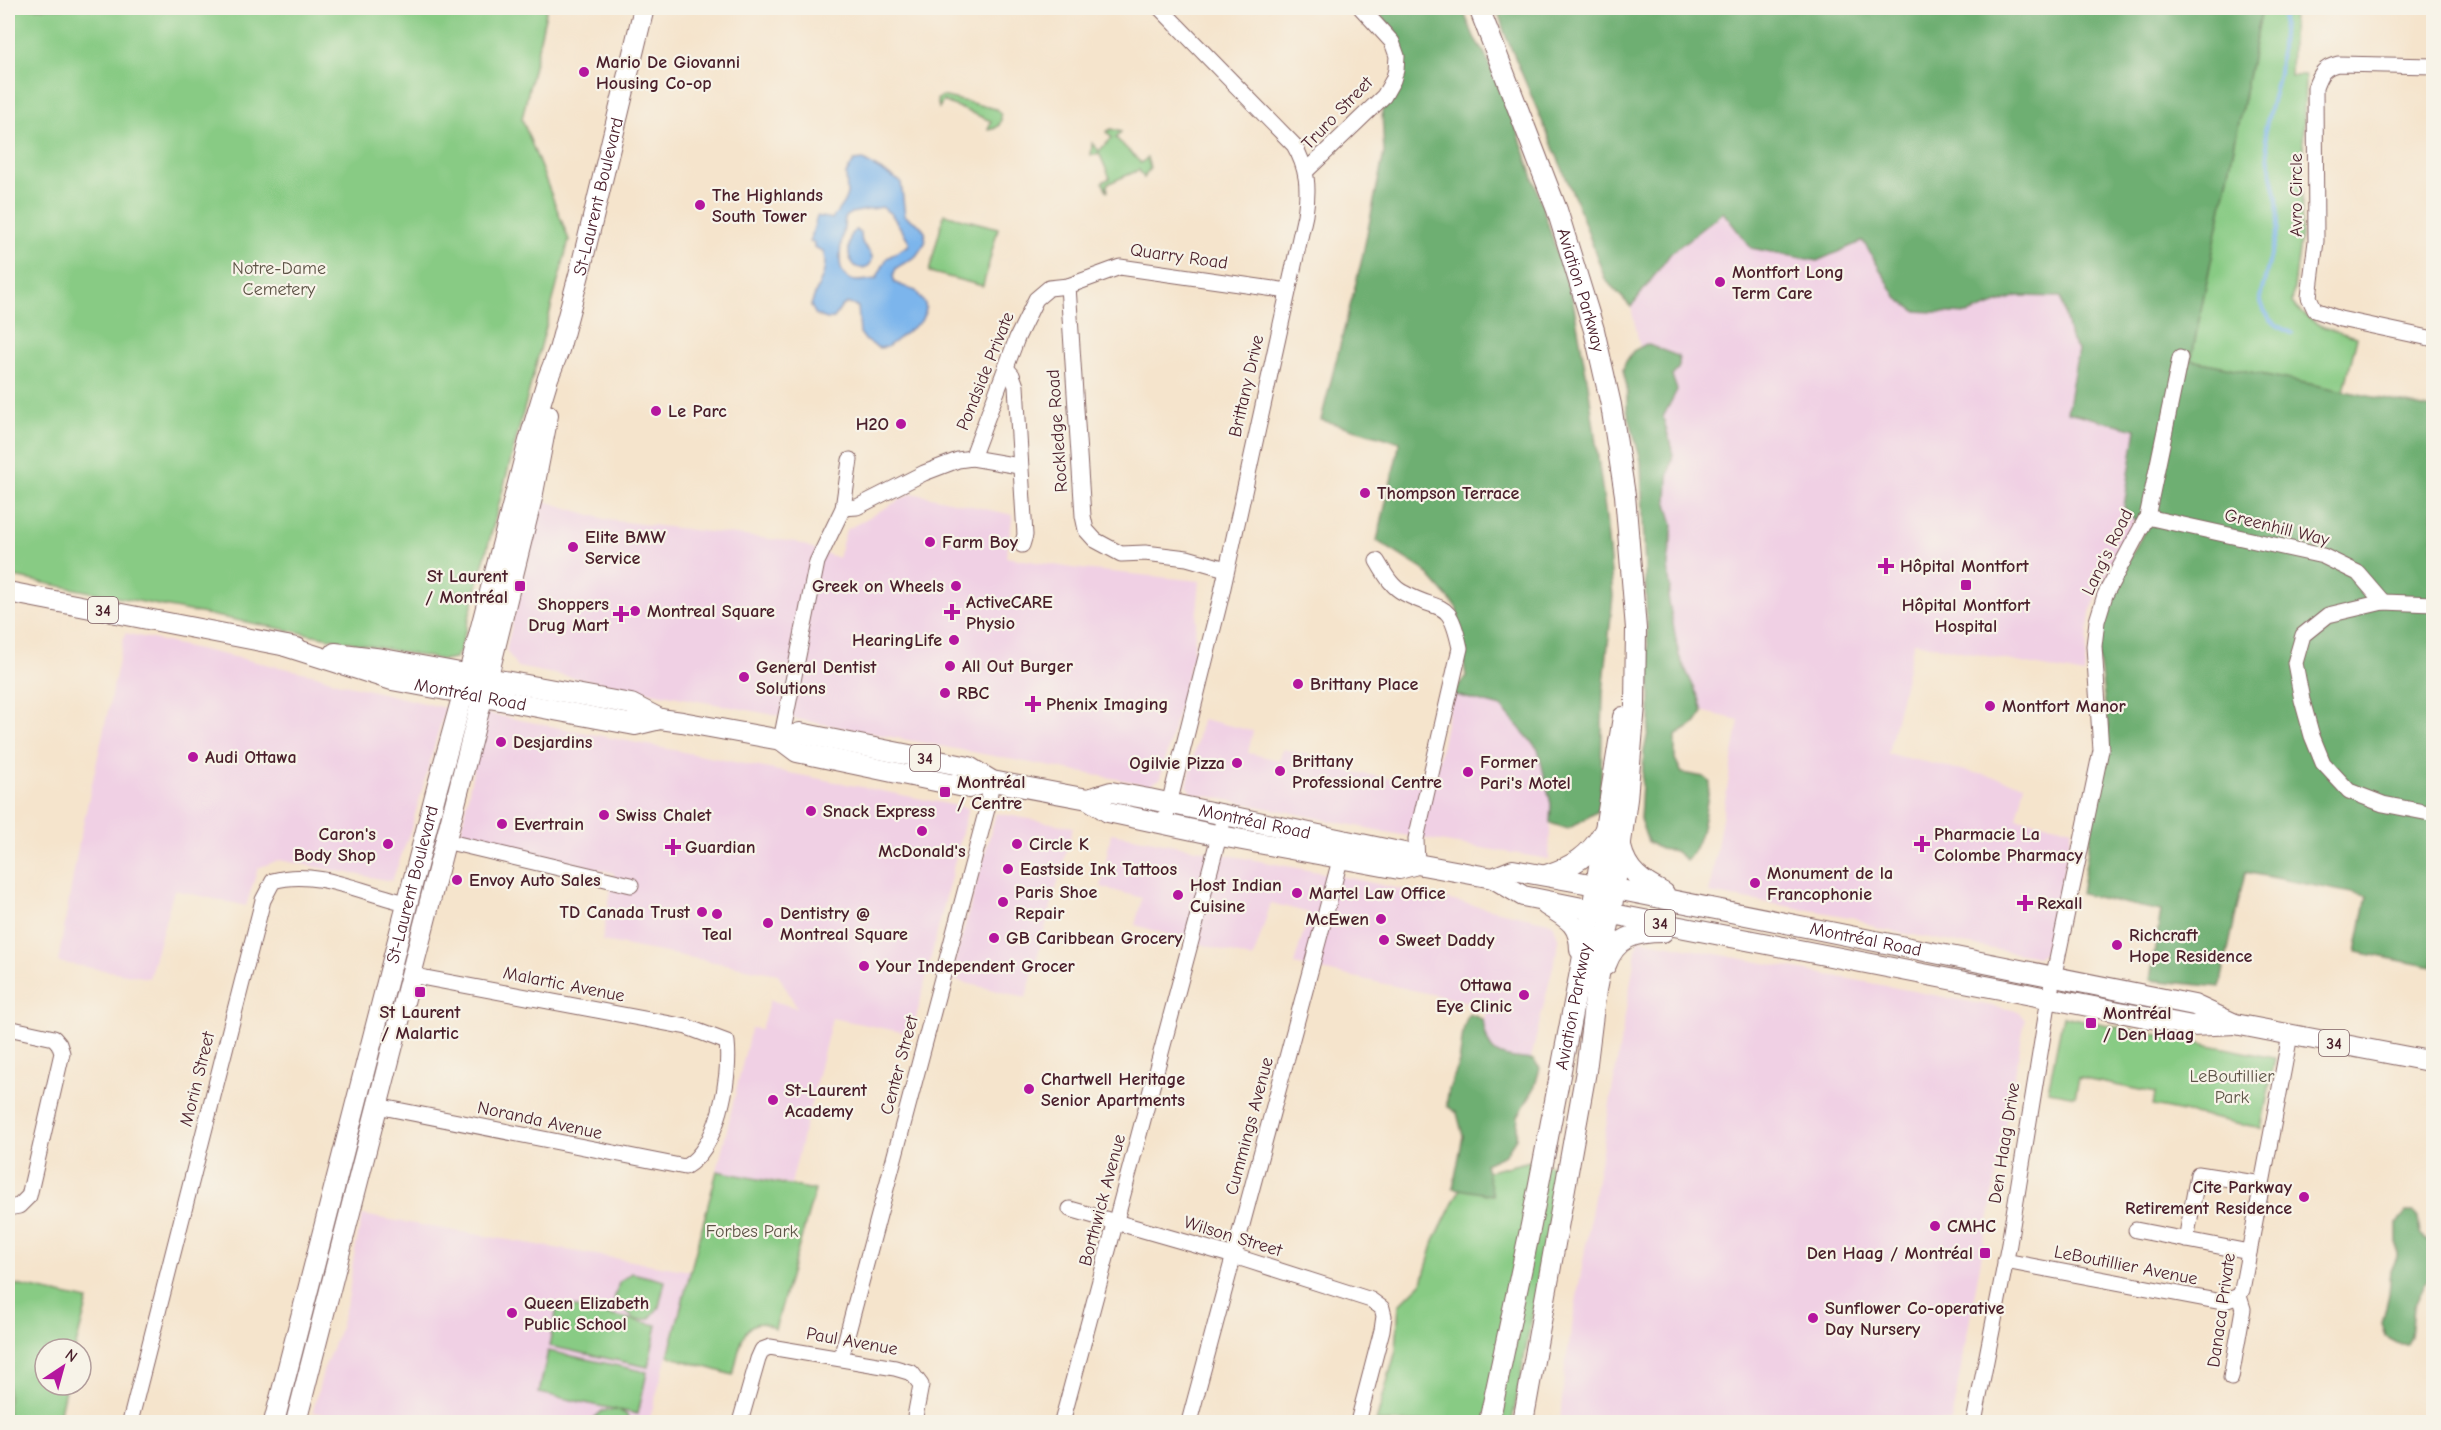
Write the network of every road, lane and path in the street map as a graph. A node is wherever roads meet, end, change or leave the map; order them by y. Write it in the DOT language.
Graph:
graph roads {
  1 [pos="644,8"];
  2 [pos="1160,8"];
  3 [pos="1361,8"];
  4 [pos="1479,8"];
  5 [pos="2433,66"];
  6 [pos="1306,171"];
  7 [pos="1068,286"];
  8 [pos="1288,291"];
  9 [pos="2433,339"];
  10 [pos="2180,358"];
  11 [pos="1006,368"];
  12 [pos="972,458"];
  13 [pos="850,460"];
  14 [pos="1019,466"];
  15 [pos="843,508"];
  16 [pos="2147,517"];
  17 [pos="1022,545"];
  18 [pos="1377,561"];
  19 [pos="1226,569"];
  20 [pos="1632,586"];
  21 [pos="8,592"];
  22 [pos="2383,602"];
  23 [pos="2433,603"];
  24 [pos="475,686"];
  25 [pos="781,740"];
  26 [pos="992,781"];
  27 [pos="1088,799"];
  28 [pos="1169,803"];
  29 [pos="1225,814"];
  30 [pos="2433,814"];
  31 [pos="1164,824"];
  32 [pos="1607,826"];
  33 [pos="1221,836"];
  34 [pos="445,841"];
  35 [pos="1620,843"];
  36 [pos="1343,848"];
  37 [pos="1417,864"];
  38 [pos="1545,876"];
  39 [pos="1493,878"];
  40 [pos="631,885"];
  41 [pos="1605,887"];
  42 [pos="1536,899"];
  43 [pos="1680,902"];
  44 [pos="407,903"];
  45 [pos="1601,912"];
  46 [pos="1710,933"];
  47 [pos="1580,964"];
  48 [pos="410,975"];
  49 [pos="2053,976"];
  50 [pos="1596,990"];
  51 [pos="2049,998"];
  52 [pos="2235,1024"];
  53 [pos="8,1028"];
  54 [pos="2290,1035"];
  55 [pos="2433,1062"];
  56 [pos="377,1106"];
  57 [pos="695,1161"];
  58 [pos="2262,1184"];
  59 [pos="8,1208"];
  60 [pos="1070,1209"];
  61 [pos="1116,1222"];
  62 [pos="2136,1230"];
  63 [pos="2186,1240"];
  64 [pos="2249,1252"];
  65 [pos="1234,1256"];
  66 [pos="2005,1261"];
  67 [pos="2239,1296"];
  68 [pos="841,1358"];
  69 [pos="2231,1378"];
  70 [pos="130,1422"];
  71 [pos="274,1422"];
  72 [pos="296,1422"];
  73 [pos="740,1422"];
  74 [pos="914,1422"];
  75 [pos="1062,1422"];
  76 [pos="1189,1422"];
  77 [pos="1358,1422"];
  78 [pos="1489,1422"];
  79 [pos="1523,1422"];
  80 [pos="1974,1422"];
  1 -- 24 [label="main road, St-Laurent Boulevard"];
  2 -- 6 [label="street, Brittany Drive"];
  3 -- 6 [label="street, Truro Street"];
  4 -- 20 [label="main road, Aviation Parkway"];
  5 -- 9 [label="street, Avro Circle"];
  6 -- 8 [label="street, Brittany Drive"];
  7 -- 8 [label="street, Quarry Road"];
  7 -- 11 [label="street, Pondside Private"];
  7 -- 19 [label="street, Rockledge Road"];
  8 -- 19 [label="street, Brittany Drive"];
  10 -- 16 [label="street, Lang's Road"];
  11 -- 12 [label="street, Pondside Private"];
  11 -- 14 [label="street"];
  12 -- 14 [label="street"];
  12 -- 15 [label="street"];
  13 -- 15 [label="street"];
  14 -- 17 [label="street"];
  15 -- 25 [label="street"];
  16 -- 22 [label="street, Greenhill Way"];
  16 -- 49 [label="street, Lang's Road"];
  18 -- 37 [label="street"];
  19 -- 28 [label="street, Brittany Drive"];
  20 -- 32 [label="main road, Aviation Parkway"];
  20 -- 35 [label="main road, Aviation Parkway"];
  21 -- 24 [label="main road, Montréal Road / 34"];
  22 -- 23 [label="street"];
  22 -- 30 [label="street"];
  24 -- 25 [label="main road, Montréal Road / 34"];
  24 -- 34 [label="main road, St-Laurent Boulevard"];
  24 -- 44 [label="main road, St-Laurent Boulevard"];
  25 -- 26 [label="main road, Montréal Road / 34"];
  26 -- 27 [label="main road, Montréal Road / 34"];
  26 -- 68 [label="street, Center Street"];
  27 -- 28 [label="main road, Montréal Road / 34"];
  27 -- 31 [label="main road, Montréal Road / 34"];
  28 -- 29 [label="main road, Montréal Road / 34"];
  28 -- 31 [label="street, Brittany Drive"];
  29 -- 33 [label="street, Borthwick Avenue"];
  29 -- 36 [label="main road, Montréal Road / 34"];
  31 -- 33 [label="main road, Montréal Road / 34"];
  32 -- 38 [label="main road"];
  32 -- 41 [label="main road, Aviation Parkway"];
  33 -- 36 [label="main road, Montréal Road / 34"];
  33 -- 61 [label="street, Borthwick Avenue"];
  34 -- 40 [label="street"];
  34 -- 48 [label="main road, St-Laurent Boulevard"];
  35 -- 41 [label="main road, Aviation Parkway"];
  35 -- 43 [label="main road"];
  36 -- 37 [label="main road, Montréal Road / 34"];
  36 -- 65 [label="street, Cummings Avenue"];
  37 -- 39 [label="main road, Montréal Road / 34"];
  38 -- 39 [label="main road, Montréal Road / 34"];
  38 -- 41 [label="main road, Montréal Road / 34"];
  39 -- 42 [label="main road, Montréal Road / 34"];
  41 -- 43 [label="main road, Montréal Road / 34"];
  41 -- 45 [label="main road, Aviation Parkway"];
  42 -- 45 [label="main road, Montréal Road / 34"];
  42 -- 47 [label="main road"];
  43 -- 49 [label="main road, Montréal Road / 34"];
  44 -- 70 [label="street, Morin Street"];
  44 -- 71 [label="main road, St-Laurent Boulevard"];
  45 -- 46 [label="main road, Montréal Road / 34"];
  45 -- 47 [label="main road, Aviation Parkway"];
  45 -- 50 [label="main road, Aviation Parkway"];
  46 -- 50 [label="main road"];
  46 -- 51 [label="main road, Montréal Road / 34"];
  47 -- 78 [label="main road, Aviation Parkway"];
  48 -- 56 [label="main road, St-Laurent Boulevard"];
  48 -- 57 [label="street, Malartic Avenue"];
  49 -- 51 [label="street, Den Haag Drive"];
  49 -- 52 [label="main road, Montréal Road / 34"];
  50 -- 79 [label="main road, Aviation Parkway"];
  51 -- 52 [label="main road, Montréal Road / 34"];
  51 -- 66 [label="street, Den Haag Drive"];
  52 -- 54 [label="main road, Montréal Road / 34"];
  53 -- 59 [label="street"];
  54 -- 55 [label="main road, Montréal Road / 34"];
  54 -- 58 [label="street, Danaca Private"];
  56 -- 57 [label="street, Noranda Avenue"];
  56 -- 72 [label="main road, St-Laurent Boulevard"];
  58 -- 63 [label="street"];
  58 -- 64 [label="street, Danaca Private"];
  60 -- 61 [label="street, Wilson Street"];
  61 -- 65 [label="street, Wilson Street"];
  61 -- 75 [label="street, Borthwick Avenue"];
  62 -- 63 [label="street"];
  63 -- 64 [label="street"];
  64 -- 67 [label="street, Danaca Private"];
  65 -- 76 [label="street, Cummings Avenue"];
  65 -- 77 [label="street, Wilson Street"];
  66 -- 67 [label="street, LeBoutillier Avenue"];
  66 -- 80 [label="street, Den Haag Drive"];
  67 -- 69 [label="street, Danaca Private"];
  68 -- 73 [label="street, Paul Avenue"];
  68 -- 74 [label="street, Paul Avenue"];
}
